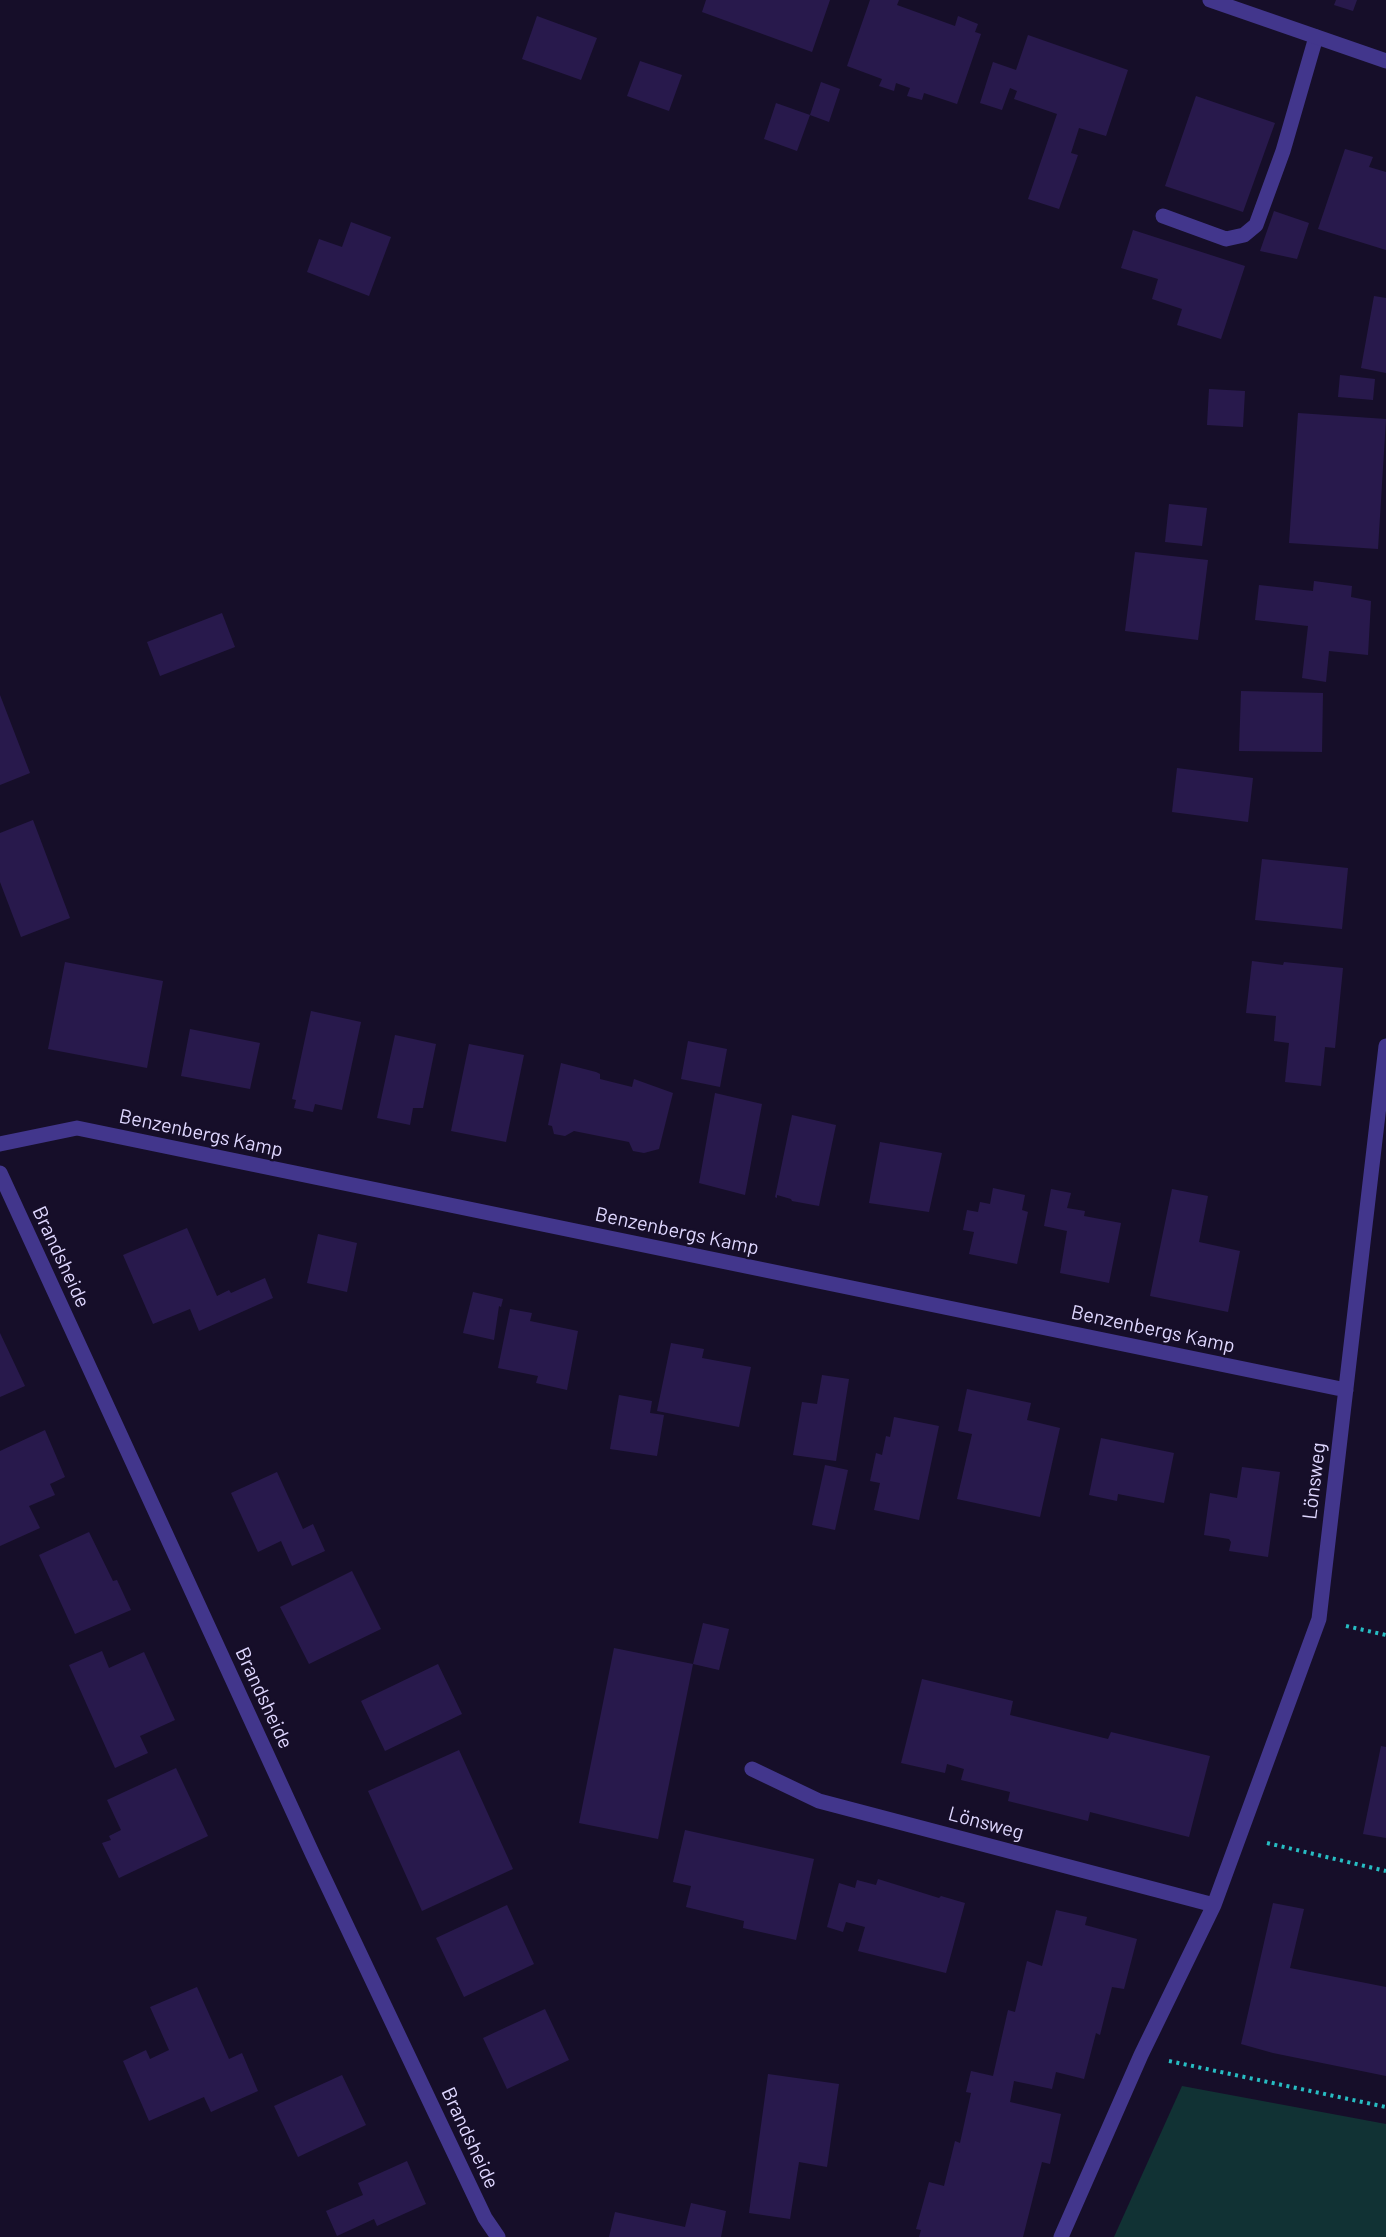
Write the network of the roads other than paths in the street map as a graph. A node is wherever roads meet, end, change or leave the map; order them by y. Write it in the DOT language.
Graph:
graph roads {
  1 [pos="1210,0"];
  2 [pos="1316,37"];
  3 [pos="1386,61"];
  4 [pos="1163,216"];
  5 [pos="1386,1046"];
  6 [pos="0,1144"];
  7 [pos="0,1173"];
  8 [pos="1346,1390"];
  9 [pos="752,1769"];
  10 [pos="1214,1905"];
  11 [pos="498,2237"];
  12 [pos="1061,2237"];
  1 -- 2 [label="street"];
  2 -- 3 [label="street"];
  2 -- 4 [label="street"];
  5 -- 8 [label="street, Lönsweg"];
  6 -- 8 [label="street, Benzenbergs Kamp"];
  7 -- 11 [label="street, Brandsheide"];
  8 -- 10 [label="street, Lönsweg"];
  9 -- 10 [label="street, Lönsweg"];
  10 -- 12 [label="street, Lönsweg"];
}
